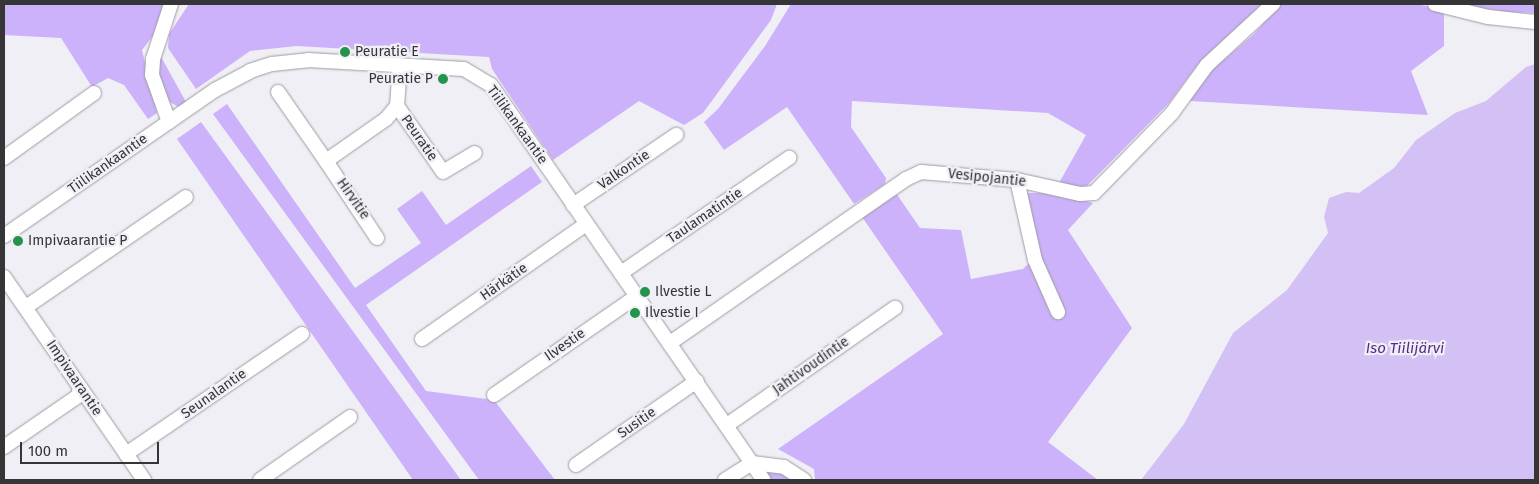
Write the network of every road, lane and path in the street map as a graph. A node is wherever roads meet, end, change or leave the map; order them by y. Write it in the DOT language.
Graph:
graph roads {
  1 [pos="172,4"];
  2 [pos="1273,4"];
  3 [pos="1435,4"];
  4 [pos="1535,22"];
  5 [pos="400,65"];
  6 [pos="278,92"];
  7 [pos="94,93"];
  8 [pos="398,106"];
  9 [pos="169,122"];
  10 [pos="676,135"];
  11 [pos="475,153"];
  12 [pos="4,158"];
  13 [pos="789,158"];
  14 [pos="326,161"];
  15 [pos="1017,180"];
  16 [pos="186,197"];
  17 [pos="573,205"];
  18 [pos="586,224"];
  19 [pos="4,236"];
  20 [pos="378,238"];
  21 [pos="621,273"];
  22 [pos="4,277"];
  23 [pos="637,296"];
  24 [pos="26,308"];
  25 [pos="895,308"];
  26 [pos="1058,312"];
  27 [pos="302,334"];
  28 [pos="422,339"];
  29 [pos="670,343"];
  30 [pos="697,381"];
  31 [pos="80,387"];
  32 [pos="494,395"];
  33 [pos="350,417"];
  34 [pos="727,425"];
  35 [pos="4,448"];
  36 [pos="126,454"];
  37 [pos="752,463"];
  38 [pos="576,465"];
  39 [pos="144,480"];
  40 [pos="260,480"];
  41 [pos="725,480"];
  42 [pos="763,480"];
  43 [pos="804,480"];
  1 -- 9 [label="street"];
  2 -- 15 [label="street, Vesipojantie"];
  3 -- 4 [label="street"];
  5 -- 8 [label="street, Peuratie"];
  5 -- 9 [label="street, Tiilikankaantie"];
  5 -- 17 [label="street, Tiilikankaantie"];
  6 -- 14 [label="street, Hirvitie"];
  7 -- 12 [label="street"];
  8 -- 11 [label="street, Peuratie"];
  8 -- 14 [label="street"];
  9 -- 19 [label="street, Tiilikankaantie"];
  10 -- 17 [label="street, Valkontie"];
  13 -- 21 [label="street, Taulamatintie"];
  14 -- 20 [label="street, Hirvitie"];
  15 -- 26 [label="street"];
  15 -- 29 [label="street, Vesipojantie"];
  16 -- 24 [label="street"];
  17 -- 18 [label="street, Tiilikankaantie"];
  18 -- 21 [label="street, Tiilikankaantie"];
  18 -- 28 [label="street, Härkätie"];
  21 -- 23 [label="street, Tiilikankaantie"];
  22 -- 24 [label="street, Impivaarantie"];
  23 -- 29 [label="street, Tiilikankaantie"];
  23 -- 32 [label="street, Ilvestie"];
  24 -- 31 [label="street, Impivaarantie"];
  25 -- 34 [label="street, Jahtivoudintie"];
  27 -- 36 [label="street, Seunalantie"];
  29 -- 30 [label="street, Tiilikankaantie"];
  30 -- 34 [label="street, Tiilikankaantie"];
  30 -- 38 [label="street, Susitie"];
  31 -- 35 [label="street"];
  31 -- 36 [label="street, Impivaarantie"];
  33 -- 40 [label="street"];
  34 -- 37 [label="street, Tiilikankaantie"];
  36 -- 39 [label="street, Impivaarantie"];
  37 -- 41 [label="street"];
  37 -- 42 [label="street, Tiilikankaantie"];
  37 -- 43 [label="street"];
}
